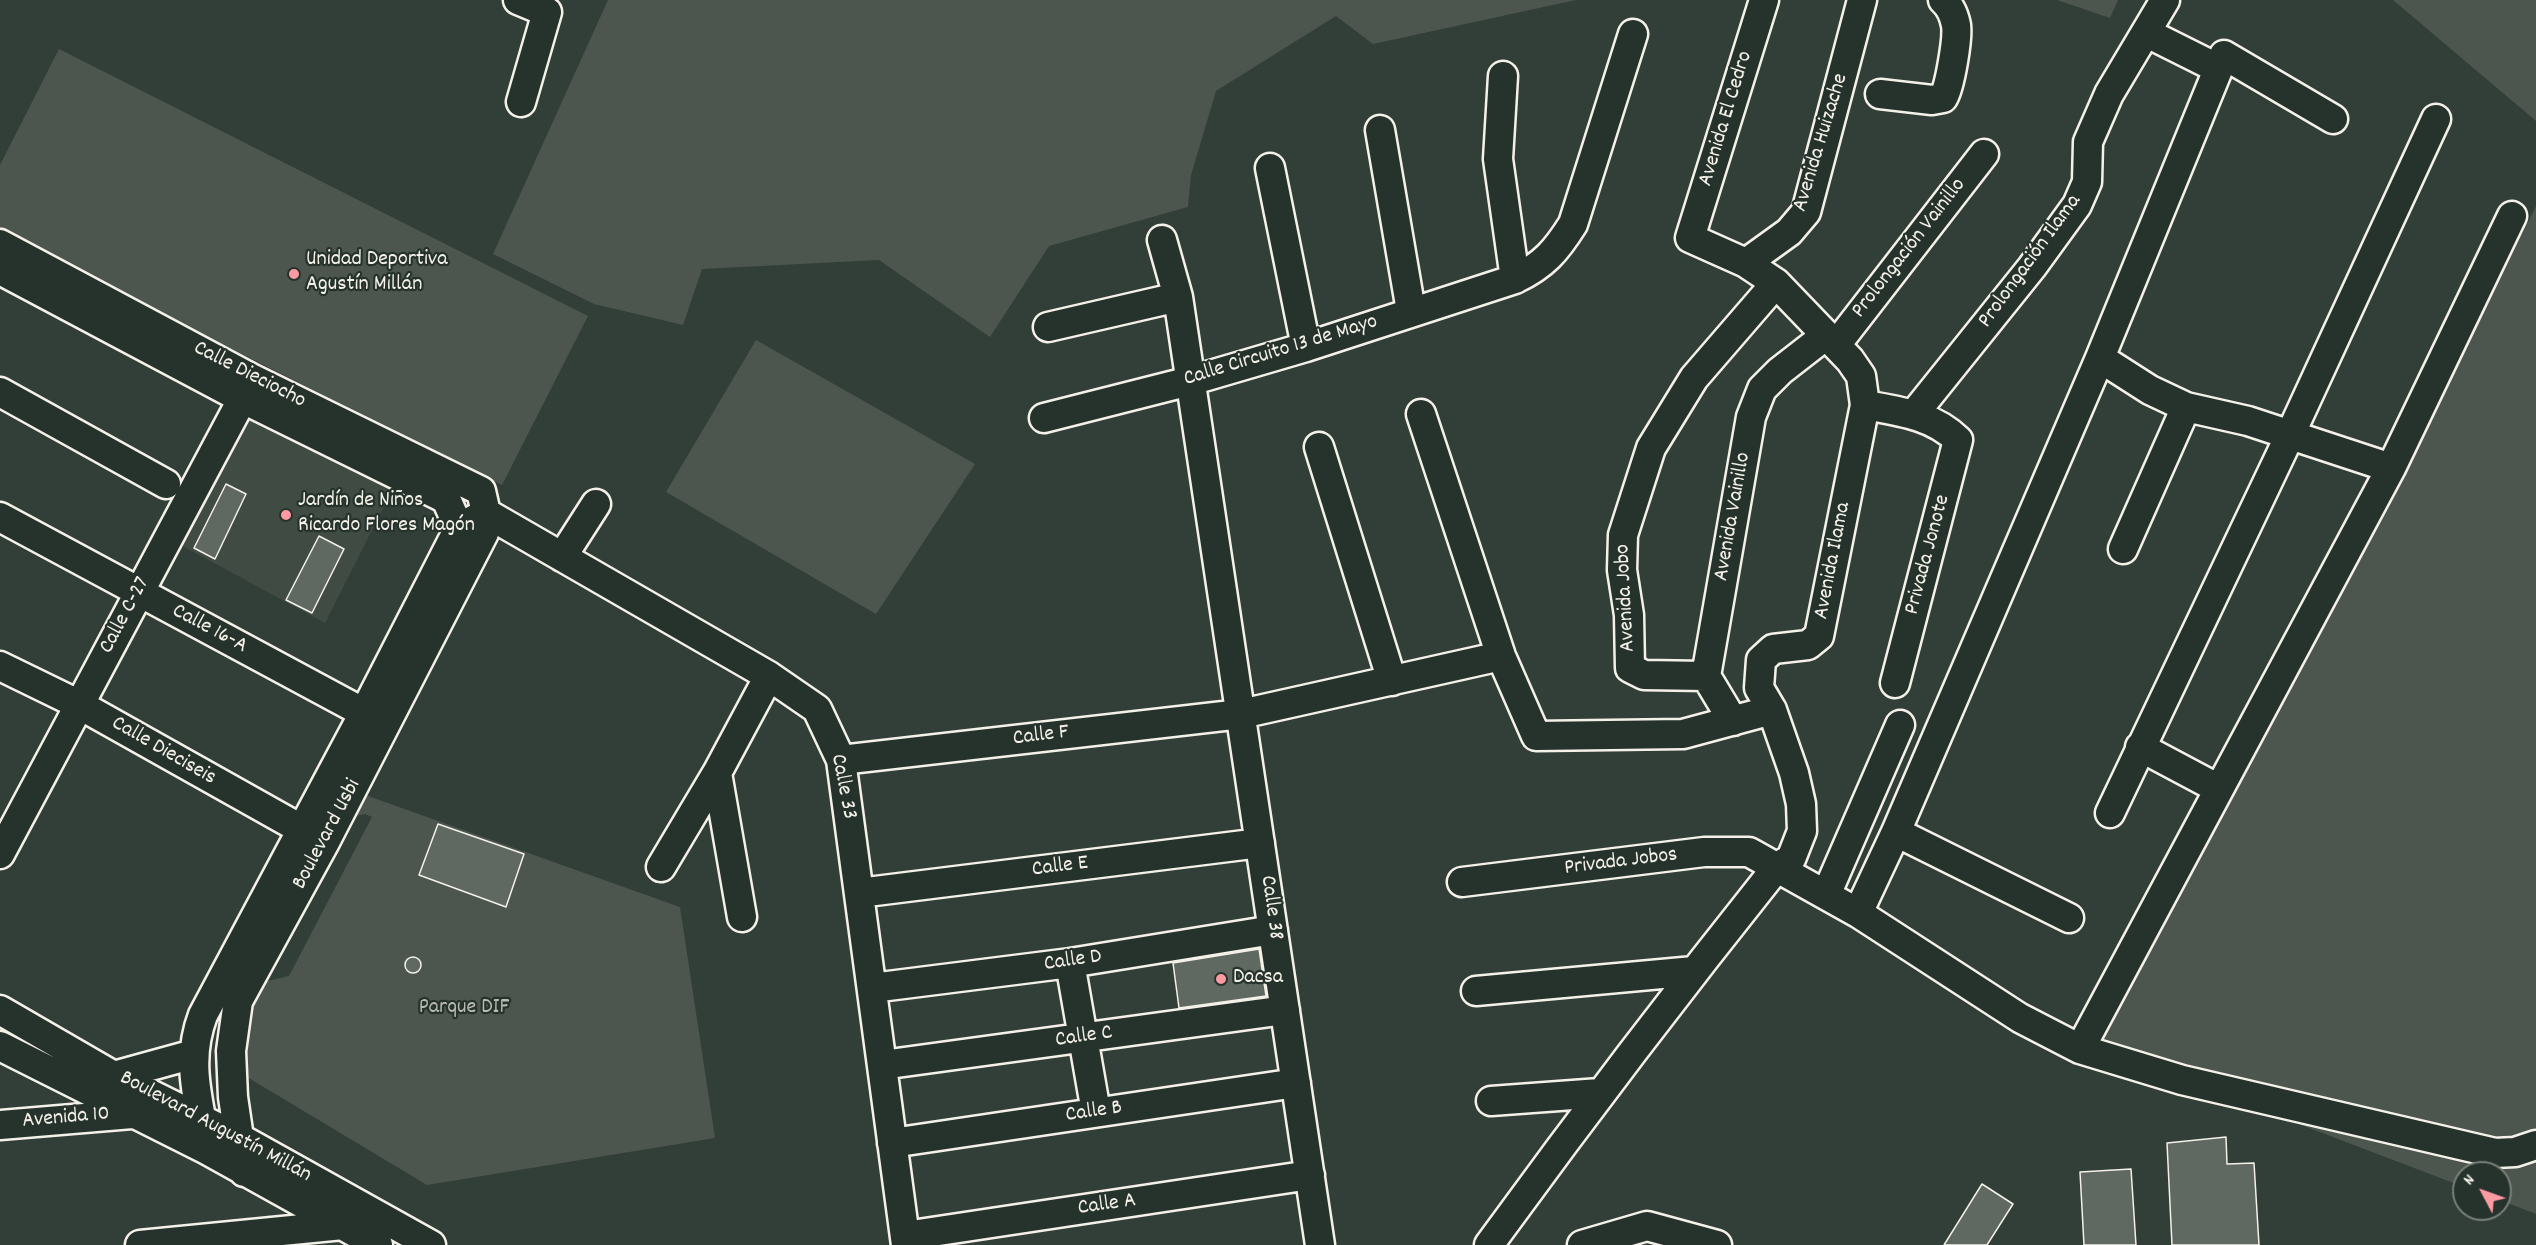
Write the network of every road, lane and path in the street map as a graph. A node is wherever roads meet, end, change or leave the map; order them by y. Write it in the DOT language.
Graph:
graph roads {
  1 [pos="518,0"];
  2 [pos="1764,0"];
  3 [pos="1862,0"];
  4 [pos="2165,0"];
  5 [pos="1946,3"];
  6 [pos="2147,33"];
  7 [pos="1634,34"];
  8 [pos="2217,68"];
  9 [pos="1503,76"];
  10 [pos="1880,94"];
  11 [pos="521,102"];
  12 [pos="2333,119"];
  13 [pos="2436,119"];
  14 [pos="1380,130"];
  15 [pos="1984,154"];
  16 [pos="1270,168"];
  17 [pos="2512,216"];
  18 [pos="1690,238"];
  19 [pos="1162,240"];
  20 [pos="0,244"];
  21 [pos="1746,263"];
  22 [pos="0,270"];
  23 [pos="1515,279"];
  24 [pos="1776,283"];
  25 [pos="1178,297"];
  26 [pos="1411,311"];
  27 [pos="1048,327"];
  28 [pos="1830,340"];
  29 [pos="1306,347"];
  30 [pos="2100,358"];
  31 [pos="1190,381"];
  32 [pos="247,388"];
  33 [pos="0,392"];
  34 [pos="1865,405"];
  35 [pos="2187,407"];
  36 [pos="1421,414"];
  37 [pos="1914,414"];
  38 [pos="1044,418"];
  39 [pos="2290,435"];
  40 [pos="1319,447"];
  41 [pos="2391,468"];
  42 [pos="166,483"];
  43 [pos="596,504"];
  44 [pos="486,513"];
  45 [pos="0,517"];
  46 [pos="459,528"];
  47 [pos="2123,549"];
  48 [pos="562,557"];
  49 [pos="139,592"];
  50 [pos="1501,656"];
  51 [pos="0,666"];
  52 [pos="769,676"];
  53 [pos="1706,676"];
  54 [pos="1392,681"];
  55 [pos="1895,683"];
  56 [pos="80,705"];
  57 [pos="1772,710"];
  58 [pos="1241,714"];
  59 [pos="375,719"];
  60 [pos="1733,721"];
  61 [pos="1900,725"];
  62 [pos="2140,747"];
  63 [pos="841,760"];
  64 [pos="717,773"];
  65 [pos="2219,789"];
  66 [pos="2110,813"];
  67 [pos="1896,832"];
  68 [pos="313,836"];
  69 [pos="1260,843"];
  70 [pos="0,854"];
  71 [pos="661,867"];
  72 [pos="1777,867"];
  73 [pos="1462,882"];
  74 [pos="859,893"];
  75 [pos="1826,895"];
  76 [pos="1858,913"];
  77 [pos="742,917"];
  78 [pos="2069,918"];
  79 [pos="1273,930"];
  80 [pos="1070,963"];
  81 [pos="1694,971"];
  82 [pos="872,988"];
  83 [pos="1476,991"];
  84 [pos="0,1010"];
  85 [pos="1285,1010"];
  86 [pos="1083,1038"];
  87 [pos="0,1046"];
  88 [pos="2080,1049"];
  89 [pos="194,1054"];
  90 [pos="882,1065"];
  91 [pos="114,1076"];
  92 [pos="1296,1083"];
  93 [pos="1600,1093"];
  94 [pos="1491,1101"];
  95 [pos="1096,1113"];
  96 [pos="132,1114"];
  97 [pos="201,1119"];
  98 [pos="0,1125"];
  99 [pos="241,1139"];
  100 [pos="892,1143"];
  101 [pos="2536,1145"];
  102 [pos="207,1150"];
  103 [pos="244,1172"];
  104 [pos="1310,1175"];
  105 [pos="343,1225"];
  106 [pos="906,1240"];
  107 [pos="1697,1242"];
  108 [pos="140,1245"];
  109 [pos="378,1245"];
  110 [pos="431,1245"];
  111 [pos="1320,1245"];
  112 [pos="1489,1245"];
  113 [pos="1582,1245"];
  1 -- 11 [label="street"];
  2 -- 18 [label="street, Avenida El Cedro"];
  3 -- 21 [label="street, Avenida Huizache"];
  4 -- 6 [label="street, Prolongación Ilama"];
  5 -- 10 [label="street"];
  6 -- 8 [label="street"];
  6 -- 37 [label="street, Prolongación Ilama"];
  7 -- 23 [label="street, Calle Circuito 13 de Mayo"];
  8 -- 12 [label="street"];
  8 -- 30 [label="street"];
  9 -- 23 [label="street"];
  13 -- 39 [label="street"];
  14 -- 26 [label="street"];
  15 -- 28 [label="street, Prolongación Vainillo"];
  16 -- 29 [label="street"];
  17 -- 41 [label="street"];
  18 -- 21 [label="street, Avenida Ilama"];
  19 -- 25 [label="street, Calle 38"];
  20 -- 32 [label="street, Calle Dieciocho"];
  21 -- 24 [label="street, Avenida Ilama"];
  22 -- 32 [label="street, Calle Dieciocho"];
  23 -- 26 [label="street, Calle Circuito 13 de Mayo"];
  24 -- 28 [label="street, Avenida Ilama"];
  24 -- 53 [label="street, Avenida Jobo"];
  25 -- 27 [label="street"];
  25 -- 31 [label="street, Calle 38"];
  26 -- 29 [label="street, Calle Circuito 13 de Mayo"];
  28 -- 34 [label="street, Avenida Ilama"];
  28 -- 53 [label="street, Avenida Vainillo"];
  29 -- 31 [label="street, Calle Circuito 13 de Mayo"];
  30 -- 35 [label="street"];
  30 -- 67 [label="street"];
  31 -- 38 [label="street, Calle Circuito 13 de Mayo"];
  31 -- 58 [label="street, Calle 38"];
  32 -- 44 [label="street, Calle Dieciocho"];
  32 -- 46 [label="street, Calle Dieciocho"];
  32 -- 49 [label="street, Calle C-27"];
  33 -- 42 [label="street"];
  34 -- 37 [label="street"];
  34 -- 57 [label="street, Avenida Ilama"];
  35 -- 39 [label="street"];
  35 -- 47 [label="street"];
  36 -- 50 [label="street"];
  37 -- 55 [label="street, Privada Jonote"];
  39 -- 41 [label="street"];
  39 -- 62 [label="street"];
  40 -- 54 [label="street"];
  41 -- 65 [label="street"];
  43 -- 48 [label="street"];
  44 -- 46 [label="street"];
  44 -- 48 [label="street, Calle 33"];
  44 -- 59 [label="street, Boulevard Usbi"];
  45 -- 49 [label="street, Calle 16-A"];
  46 -- 59 [label="street, Boulevard Usbi"];
  48 -- 52 [label="street, Calle 33"];
  49 -- 56 [label="street, Calle C-27"];
  49 -- 59 [label="street, Calle 16-A"];
  50 -- 54 [label="street, Calle F"];
  50 -- 60 [label="street"];
  51 -- 56 [label="street, Calle Dieciseis"];
  52 -- 63 [label="street, Calle 33"];
  52 -- 64 [label="street"];
  53 -- 60 [label="street"];
  54 -- 58 [label="street, Calle F"];
  56 -- 68 [label="street, Calle Dieciseis"];
  56 -- 70 [label="street, Calle C-27"];
  57 -- 60 [label="street"];
  57 -- 72 [label="street, Avenida Ilama"];
  58 -- 63 [label="street, Calle F"];
  58 -- 69 [label="street, Calle 38"];
  59 -- 68 [label="street, Boulevard Usbi"];
  61 -- 75 [label="street"];
  62 -- 65 [label="street"];
  62 -- 66 [label="street"];
  63 -- 74 [label="street, Calle 33"];
  64 -- 71 [label="street"];
  64 -- 77 [label="street"];
  65 -- 88 [label="street"];
  67 -- 76 [label="street"];
  67 -- 78 [label="street"];
  68 -- 89 [label="street, Boulevard Usbi"];
  68 -- 99 [label="street, Boulevard Usbi"];
  69 -- 74 [label="street, Calle E"];
  69 -- 79 [label="street, Calle 38"];
  72 -- 73 [label="street, Privada Jobos"];
  72 -- 75 [label="street, Privada Jobos"];
  72 -- 81 [label="street, Avenida Ilama"];
  74 -- 82 [label="street, Calle 33"];
  75 -- 76 [label="street, Privada Jobos"];
  76 -- 88 [label="street, Privada Jobos"];
  79 -- 80 [label="street, Calle D"];
  79 -- 85 [label="street, Calle 38"];
  80 -- 82 [label="street, Calle D"];
  80 -- 86 [label="street"];
  81 -- 83 [label="street"];
  81 -- 93 [label="street, Avenida Ilama"];
  82 -- 90 [label="street, Calle 33"];
  84 -- 91 [label="street, Boulevard Augustín Millán"];
  85 -- 86 [label="street, Calle C"];
  85 -- 92 [label="street, Calle 38"];
  86 -- 90 [label="street, Calle C"];
  86 -- 95 [label="street"];
  87 -- 96 [label="street, Boulevard Augustín Millán"];
  88 -- 101 [label="street, Privada Jobos"];
  89 -- 91 [label="street"];
  89 -- 97 [label="street, Boulevard Usbi"];
  90 -- 100 [label="street, Calle 33"];
  91 -- 97 [label="street, Boulevard Augustín Millán"];
  92 -- 95 [label="street, Calle B"];
  92 -- 104 [label="street, Calle 38"];
  93 -- 94 [label="street"];
  93 -- 112 [label="street, Avenida Ilama"];
  95 -- 100 [label="street, Calle B"];
  96 -- 98 [label="street, Avenida 10"];
  96 -- 102 [label="street, Boulevard Augustín Millán"];
  97 -- 99 [label="street, Boulevard Augustín Millán"];
  97 -- 102 [label="street, Boulevard Usbi"];
  99 -- 103 [label="street, Boulevard Usbi"];
  99 -- 110 [label="street, Boulevard Augustín Millán"];
  100 -- 106 [label="street, Calle 33"];
  102 -- 103 [label="street, Boulevard Augustín Millán"];
  103 -- 105 [label="street, Boulevard Augustín Millán"];
  104 -- 106 [label="street, Calle A"];
  104 -- 111 [label="street, Calle 38"];
  105 -- 108 [label="street"];
  105 -- 109 [label="street, Boulevard Augustín Millán"];
  107 -- 113 [label="street"];
}
